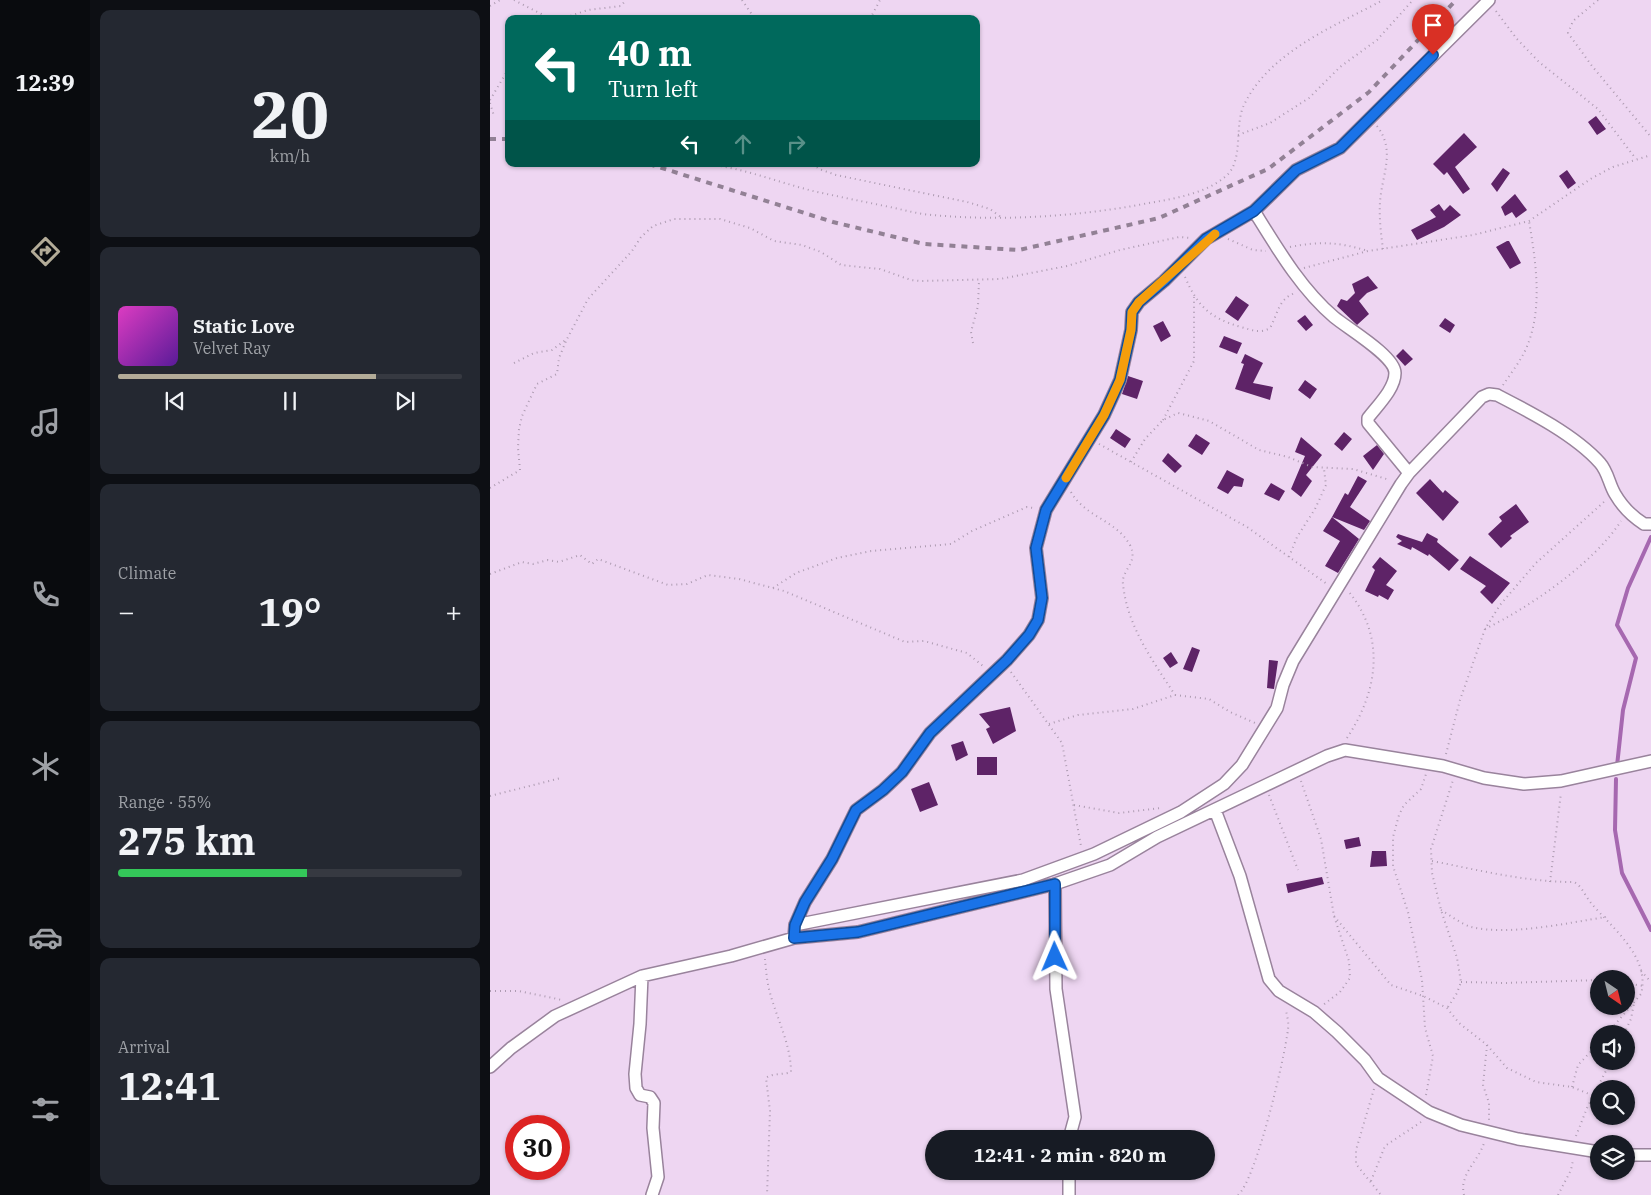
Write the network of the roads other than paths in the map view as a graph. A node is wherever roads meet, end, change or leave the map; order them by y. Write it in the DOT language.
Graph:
graph roads {
  1 [pos="1491,3"];
  2 [pos="1254,211"];
  3 [pos="1409,473"];
  4 [pos="1651,524"];
  5 [pos="1651,761"];
  6 [pos="1214,810"];
  7 [pos="1055,884"];
  8 [pos="795,925"];
  9 [pos="794,938"];
  10 [pos="642,976"];
  11 [pos="490,1067"];
  12 [pos="1071,1130"];
  13 [pos="1590,1151"];
  14 [pos="1635,1154"];
  15 [pos="1651,1155"];
  16 [pos="1068,1180"];
  17 [pos="652,1195"];
  18 [pos="1069,1195"];
  1 -- 2 [label="street"];
  2 -- 3 [label="street"];
  2 -- 8 [label="street"];
  3 -- 4 [label="street"];
  3 -- 8 [label="street"];
  5 -- 6 [label="street"];
  6 -- 7 [label="street"];
  6 -- 13 [label="street"];
  7 -- 9 [label="street"];
  7 -- 12 [label="street"];
  8 -- 9 [label="street"];
  9 -- 10 [label="street"];
  10 -- 11 [label="street"];
  10 -- 17 [label="street"];
  14 -- 15 [label="street"];
  16 -- 18 [label="street"];
}
